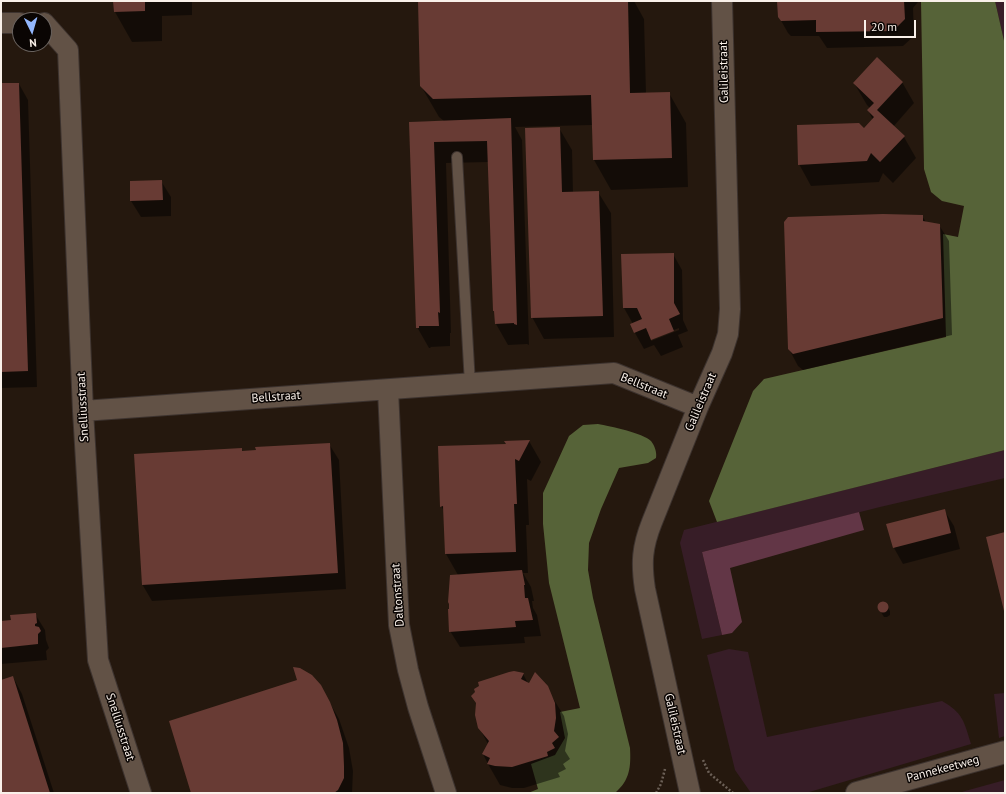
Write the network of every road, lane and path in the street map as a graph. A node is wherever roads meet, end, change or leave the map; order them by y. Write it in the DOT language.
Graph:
graph roads {
  1 [pos="722,1"];
  2 [pos="1,23"];
  3 [pos="12,23"];
  4 [pos="52,32"];
  5 [pos="457,157"];
  6 [pos="470,384"];
  7 [pos="388,390"];
  8 [pos="698,408"];
  9 [pos="83,411"];
  10 [pos="1005,752"];
  11 [pos="661,784"];
  12 [pos="893,788"];
  13 [pos="141,793"];
  14 [pos="446,793"];
  15 [pos="656,793"];
  16 [pos="690,793"];
  17 [pos="857,793"];
  1 -- 8 [label="street, Galileistraat"];
  2 -- 3 [label="street"];
  4 -- 9 [label="street, Snelliusstraat"];
  5 -- 6 [label="lane"];
  6 -- 7 [label="street, Bellstraat"];
  6 -- 8 [label="street, Bellstraat"];
  7 -- 9 [label="street, Bellstraat"];
  7 -- 14 [label="street, Daltonstraat"];
  8 -- 16 [label="street, Galileistraat"];
  9 -- 13 [label="street, Snelliusstraat"];
  10 -- 12 [label="street, Pannekeetweg"];
  11 -- 15 [label="path"];
  12 -- 17 [label="street, Pannekeetweg"];
}
